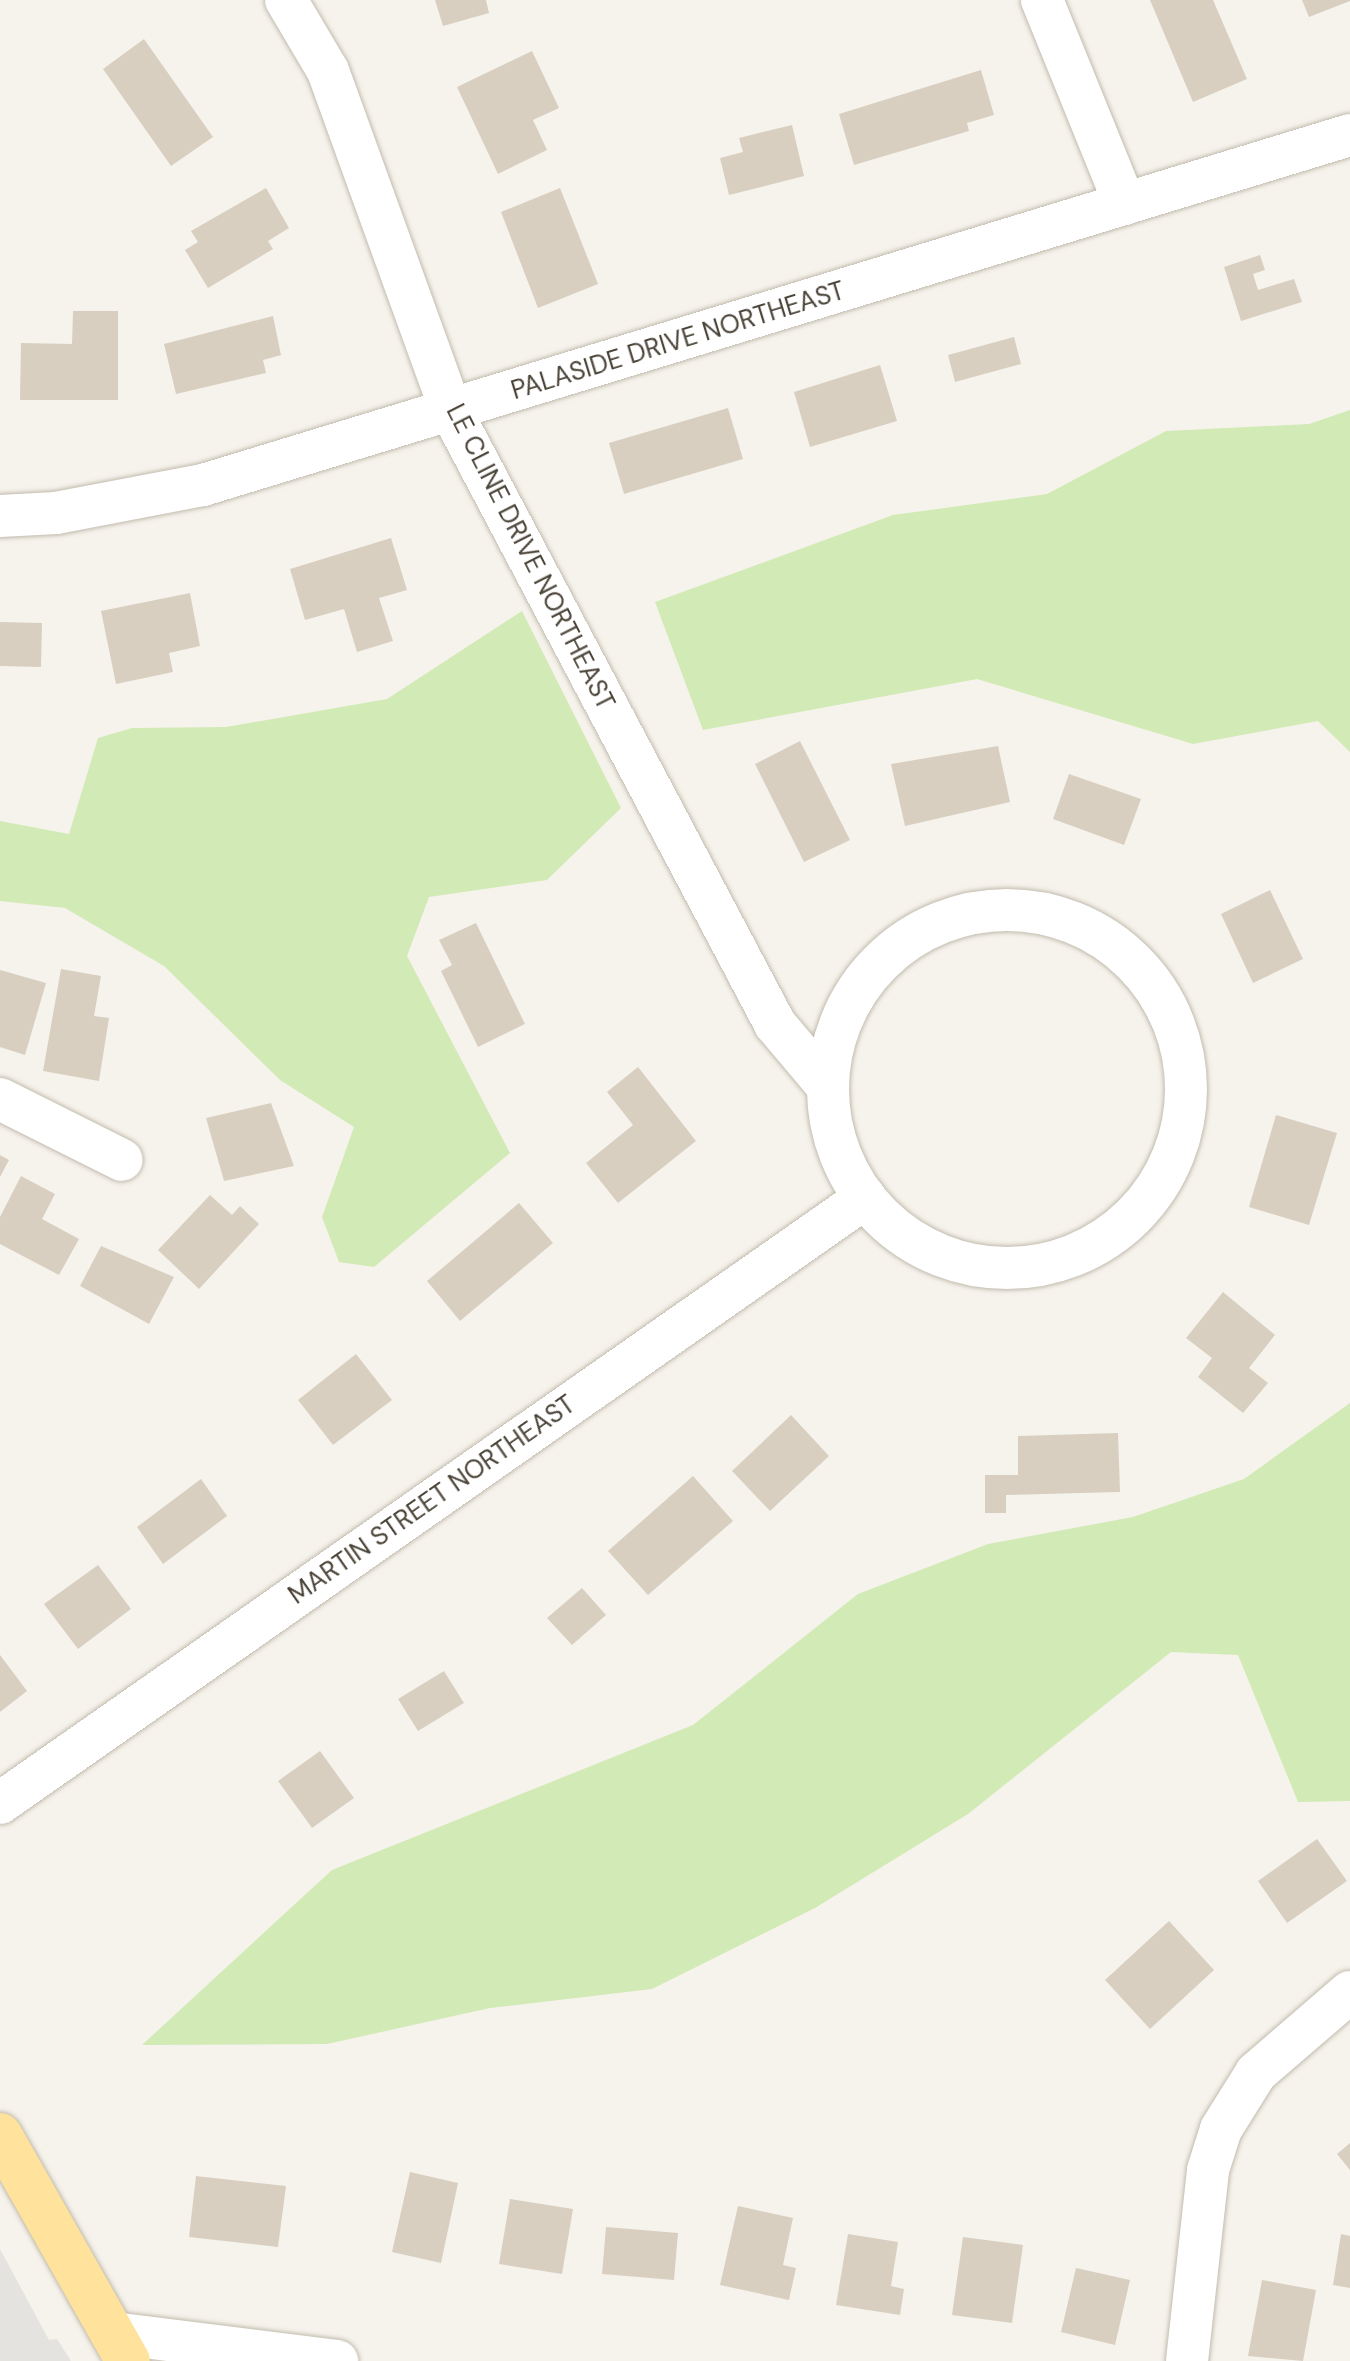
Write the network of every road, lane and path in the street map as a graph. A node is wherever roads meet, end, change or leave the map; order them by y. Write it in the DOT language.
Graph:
graph roads {
  1 [pos="286,0"];
  2 [pos="1042,0"];
  3 [pos="1350,135"];
  4 [pos="1125,204"];
  5 [pos="451,411"];
  6 [pos="0,516"];
  7 [pos="828,1087"];
  8 [pos="0,1099"];
  9 [pos="122,1160"];
  10 [pos="865,1198"];
  11 [pos="0,1803"];
  12 [pos="1350,1992"];
  13 [pos="1,2137"];
  14 [pos="120,2347"];
  15 [pos="337,2361"];
  16 [pos="1187,2361"];
  1 -- 5 [label="street, LE CLINE DRIVE NORTHEAST"];
  2 -- 4 [label="street"];
  3 -- 4 [label="street, PALASIDE DRIVE NORTHEAST"];
  4 -- 5 [label="street, PALASIDE DRIVE NORTHEAST"];
  5 -- 6 [label="street, PALASIDE DRIVE NORTHEAST"];
  5 -- 7 [label="street, LE CLINE DRIVE NORTHEAST"];
  7 -- 10 [label="street"];
  7 -- 10 [label="street"];
  8 -- 9 [label="street"];
  10 -- 11 [label="street, MARTIN STREET NORTHEAST"];
  12 -- 16 [label="street"];
  13 -- 14 [label="main road"];
  14 -- 15 [label="street"];
}
